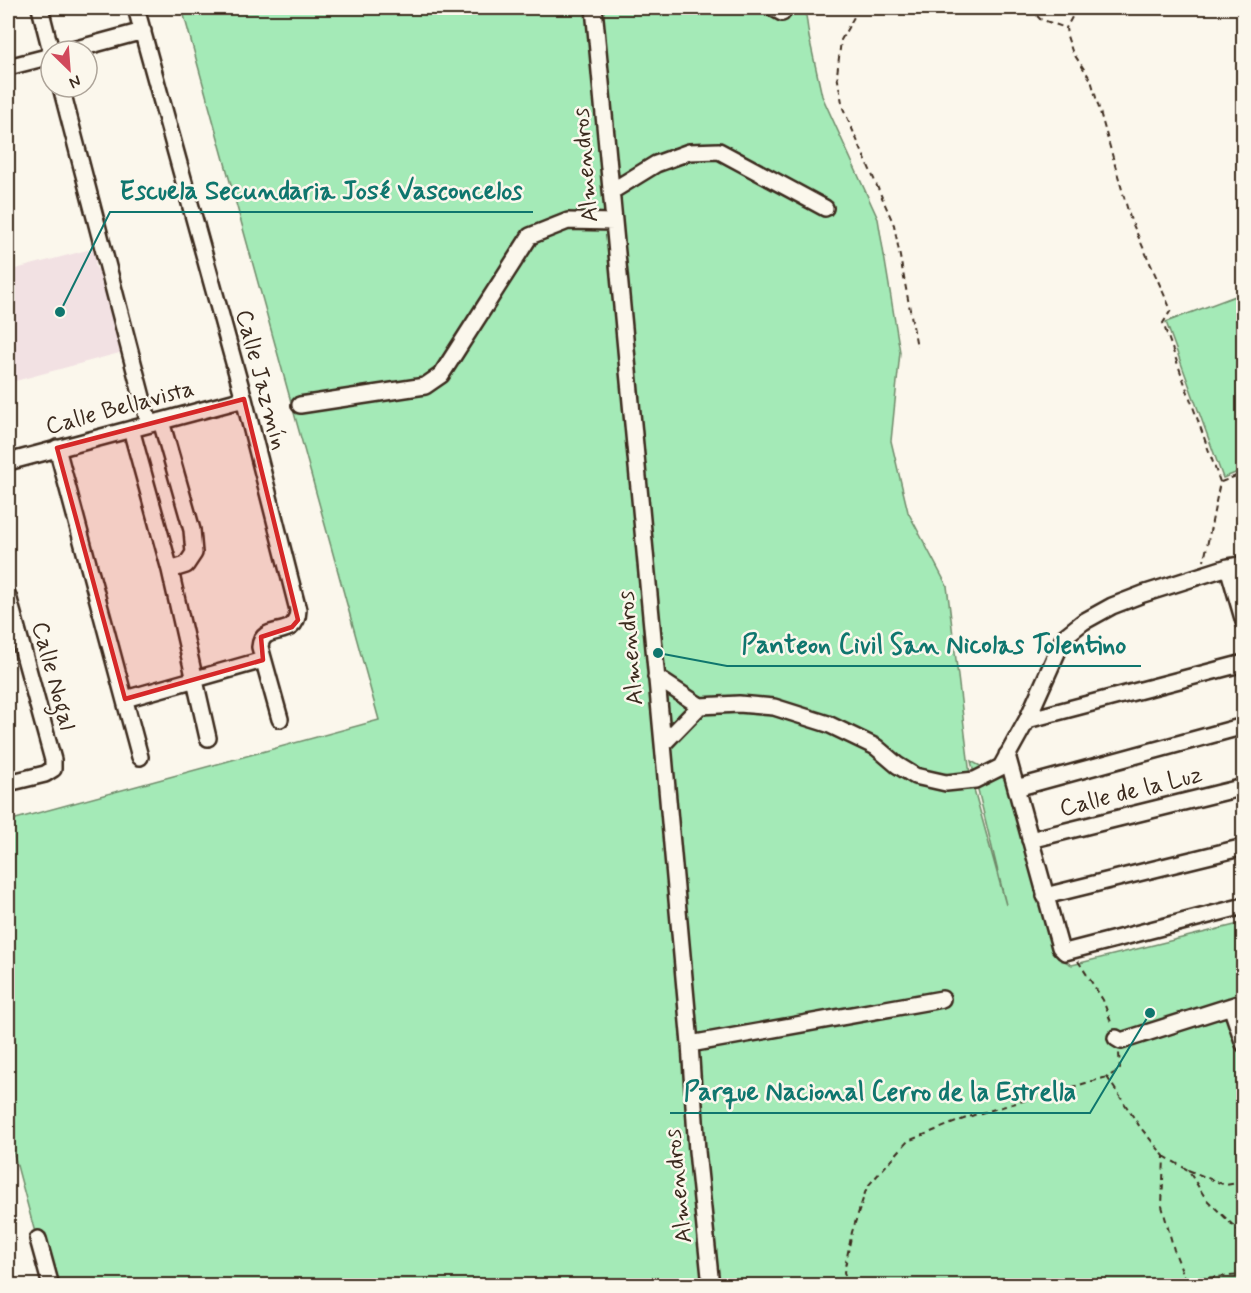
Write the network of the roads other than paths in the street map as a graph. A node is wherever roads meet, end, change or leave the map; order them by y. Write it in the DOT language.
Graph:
graph roads {
  1 [pos="40,8"];
  2 [pos="136,8"];
  3 [pos="594,8"];
  4 [pos="143,32"];
  5 [pos="48,39"];
  6 [pos="99,43"];
  7 [pos="39,59"];
  8 [pos="8,67"];
  9 [pos="64,99"];
  10 [pos="612,191"];
  11 [pos="825,208"];
  12 [pos="614,222"];
  13 [pos="244,399"];
  14 [pos="300,405"];
  15 [pos="155,422"];
  16 [pos="131,429"];
  17 [pos="57,448"];
  18 [pos="8,462"];
  19 [pos="1244,564"];
  20 [pos="1228,567"];
  21 [pos="170,570"];
  22 [pos="8,596"];
  23 [pos="1244,622"];
  24 [pos="263,660"];
  25 [pos="1244,663"];
  26 [pos="656,677"];
  27 [pos="195,679"];
  28 [pos="125,699"];
  29 [pos="700,706"];
  30 [pos="280,718"];
  31 [pos="1027,720"];
  32 [pos="1244,726"];
  33 [pos="208,738"];
  34 [pos="663,744"];
  35 [pos="1007,755"];
  36 [pos="140,757"];
  37 [pos="8,783"];
  38 [pos="1244,787"];
  39 [pos="1016,788"];
  40 [pos="1030,840"];
  41 [pos="1244,847"];
  42 [pos="1045,896"];
  43 [pos="1244,906"];
  44 [pos="942,999"];
  45 [pos="1237,1004"];
  46 [pos="1116,1038"];
  47 [pos="690,1044"];
  48 [pos="1244,1044"];
  49 [pos="38,1239"];
  50 [pos="51,1286"];
  51 [pos="711,1286"];
  1 -- 5 [label="street"];
  2 -- 4 [label="street, Calle Jazmín"];
  3 -- 10 [label="street, Almendros"];
  4 -- 6 [label="street"];
  4 -- 13 [label="street, Calle Jazmín"];
  7 -- 8 [label="street"];
  9 -- 15 [label="street"];
  10 -- 11 [label="street"];
  10 -- 12 [label="street, Almendros"];
  12 -- 14 [label="street"];
  12 -- 26 [label="street, Almendros"];
  13 -- 15 [label="street, Calle Bellavista"];
  13 -- 24 [label="street, Calle Jazmín"];
  15 -- 16 [label="street, Calle Bellavista"];
  15 -- 21 [label="street"];
  16 -- 17 [label="street, Calle Bellavista"];
  16 -- 21 [label="street"];
  17 -- 18 [label="street, Calle Bellavista"];
  17 -- 28 [label="street"];
  19 -- 20 [label="street"];
  20 -- 23 [label="street"];
  20 -- 31 [label="street"];
  21 -- 27 [label="street"];
  22 -- 37 [label="street, Calle Nogal"];
  24 -- 27 [label="street"];
  24 -- 30 [label="street, Calle Jazmín"];
  25 -- 31 [label="street"];
  26 -- 29 [label="street"];
  26 -- 34 [label="street, Almendros"];
  27 -- 28 [label="street"];
  27 -- 33 [label="street"];
  28 -- 36 [label="street"];
  29 -- 34 [label="street"];
  29 -- 35 [label="street"];
  31 -- 35 [label="street"];
  32 -- 39 [label="street"];
  34 -- 47 [label="street, Almendros"];
  35 -- 39 [label="street"];
  38 -- 40 [label="street, Calle de la Luz"];
  39 -- 40 [label="street"];
  40 -- 42 [label="street"];
  41 -- 42 [label="street"];
  42 -- 43 [label="street"];
  44 -- 47 [label="street"];
  45 -- 46 [label="street"];
  45 -- 48 [label="street"];
  47 -- 51 [label="street, Almendros"];
  49 -- 50 [label="street"];
}
